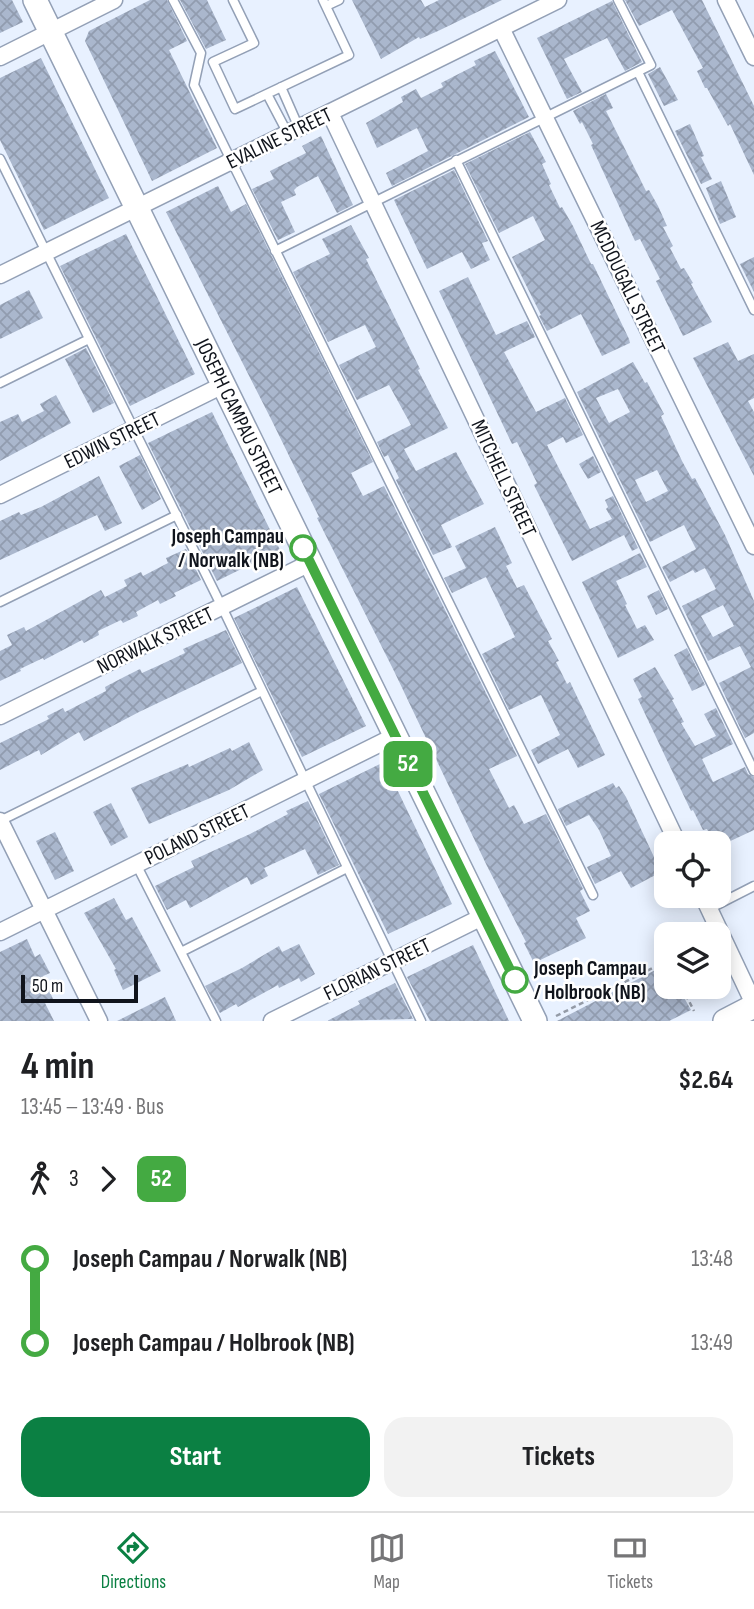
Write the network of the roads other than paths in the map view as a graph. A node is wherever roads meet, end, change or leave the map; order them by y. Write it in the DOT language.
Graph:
graph roads {
  1 [pos="35,0"];
  2 [pos="114,0"];
  3 [pos="173,0"];
  4 [pos="233,0"];
  5 [pos="339,0"];
  6 [pos="558,0"];
  7 [pos="618,0"];
  8 [pos="726,0"];
  9 [pos="325,3"];
  10 [pos="502,28"];
  11 [pos="51,32"];
  12 [pos="201,53"];
  13 [pos="0,57"];
  14 [pos="754,57"];
  15 [pos="213,62"];
  16 [pos="638,72"];
  17 [pos="281,87"];
  18 [pos="267,94"];
  19 [pos="330,113"];
  20 [pos="545,117"];
  21 [pos="293,131"];
  22 [pos="456,160"];
  23 [pos="231,161"];
  24 [pos="1,162"];
  25 [pos="372,201"];
  26 [pos="137,208"];
  27 [pos="275,250"];
  28 [pos="46,253"];
  29 [pos="0,275"];
  30 [pos="754,310"];
  31 [pos="89,339"];
  32 [pos="0,383"];
  33 [pos="223,385"];
  34 [pos="135,429"];
  35 [pos="0,495"];
  36 [pos="177,515"];
  37 [pos="754,546"];
  38 [pos="310,563"];
  39 [pos="0,602"];
  40 [pos="222,607"];
  41 [pos="262,691"];
  42 [pos="0,716"];
  43 [pos="394,736"];
  44 [pos="754,771"];
  45 [pos="305,780"];
  46 [pos="0,821"];
  47 [pos="672,831"];
  48 [pos="136,864"];
  49 [pos="347,868"];
  50 [pos="754,886"];
  51 [pos="731,894"];
  52 [pos="593,895"];
  53 [pos="709,908"];
  54 [pos="44,910"];
  55 [pos="482,917"];
  56 [pos="0,932"];
  57 [pos="181,952"];
  58 [pos="392,961"];
  59 [pos="754,1005"];
  60 [pos="546,1018"];
  61 [pos="99,1021"];
  62 [pos="216,1021"];
  63 [pos="272,1021"];
  64 [pos="421,1021"];
  65 [pos="725,1021"];
  1 -- 11 [label="street, JOSEPH CAMPAU STREET"];
  2 -- 11 [label="street"];
  3 -- 12 [label="lane"];
  4 -- 15 [label="lane"];
  5 -- 9 [label="lane"];
  6 -- 10 [label="street, EVALINE STREET"];
  7 -- 16 [label="lane"];
  8 -- 14 [label="street"];
  9 -- 17 [label="lane"];
  10 -- 19 [label="street, EVALINE STREET"];
  10 -- 20 [label="street, MCDOUGALL STREET"];
  11 -- 13 [label="street"];
  11 -- 26 [label="street, JOSEPH CAMPAU STREET"];
  12 -- 15 [label="lane"];
  12 -- 23 [label="lane"];
  15 -- 18 [label="lane"];
  16 -- 20 [label="lane"];
  16 -- 30 [label="lane"];
  17 -- 18 [label="lane"];
  17 -- 21 [label="lane"];
  18 -- 21 [label="lane"];
  19 -- 21 [label="street, EVALINE STREET"];
  19 -- 25 [label="street, MITCHELL STREET"];
  20 -- 22 [label="lane"];
  20 -- 37 [label="street, MCDOUGALL STREET"];
  21 -- 23 [label="street, EVALINE STREET"];
  22 -- 25 [label="lane"];
  22 -- 44 [label="lane"];
  23 -- 26 [label="street, EVALINE STREET"];
  23 -- 27 [label="lane"];
  24 -- 28 [label="lane"];
  25 -- 27 [label="lane"];
  25 -- 47 [label="street, MITCHELL STREET"];
  26 -- 28 [label="street, EVALINE STREET"];
  26 -- 33 [label="street, JOSEPH CAMPAU STREET"];
  27 -- 52 [label="lane"];
  28 -- 29 [label="street, EVALINE STREET"];
  28 -- 31 [label="lane"];
  31 -- 32 [label="lane"];
  31 -- 34 [label="lane"];
  33 -- 34 [label="street, EDWIN STREET"];
  33 -- 38 [label="street, JOSEPH CAMPAU STREET"];
  34 -- 35 [label="street, EDWIN STREET"];
  34 -- 36 [label="lane"];
  36 -- 39 [label="lane"];
  36 -- 40 [label="lane"];
  38 -- 40 [label="street, NORWALK STREET"];
  38 -- 43 [label="street, JOSEPH CAMPAU STREET"];
  40 -- 41 [label="lane"];
  40 -- 42 [label="street, NORWALK STREET"];
  41 -- 45 [label="lane"];
  41 -- 46 [label="lane"];
  43 -- 45 [label="street, POLAND STREET"];
  43 -- 55 [label="street, JOSEPH CAMPAU STREET"];
  45 -- 48 [label="street, POLAND STREET"];
  45 -- 49 [label="lane"];
  46 -- 54 [label="street"];
  48 -- 54 [label="street, POLAND STREET"];
  48 -- 57 [label="lane"];
  49 -- 57 [label="lane"];
  49 -- 58 [label="lane"];
  50 -- 51 [label="lane"];
  53 -- 59 [label="street"];
  54 -- 56 [label="street, POLAND STREET"];
  54 -- 61 [label="street"];
  55 -- 58 [label="street, FLORIAN STREET"];
  55 -- 60 [label="street, JOSEPH CAMPAU STREET"];
  57 -- 62 [label="lane"];
  58 -- 63 [label="street, FLORIAN STREET"];
  58 -- 64 [label="lane"];
  59 -- 65 [label="street"];
}
